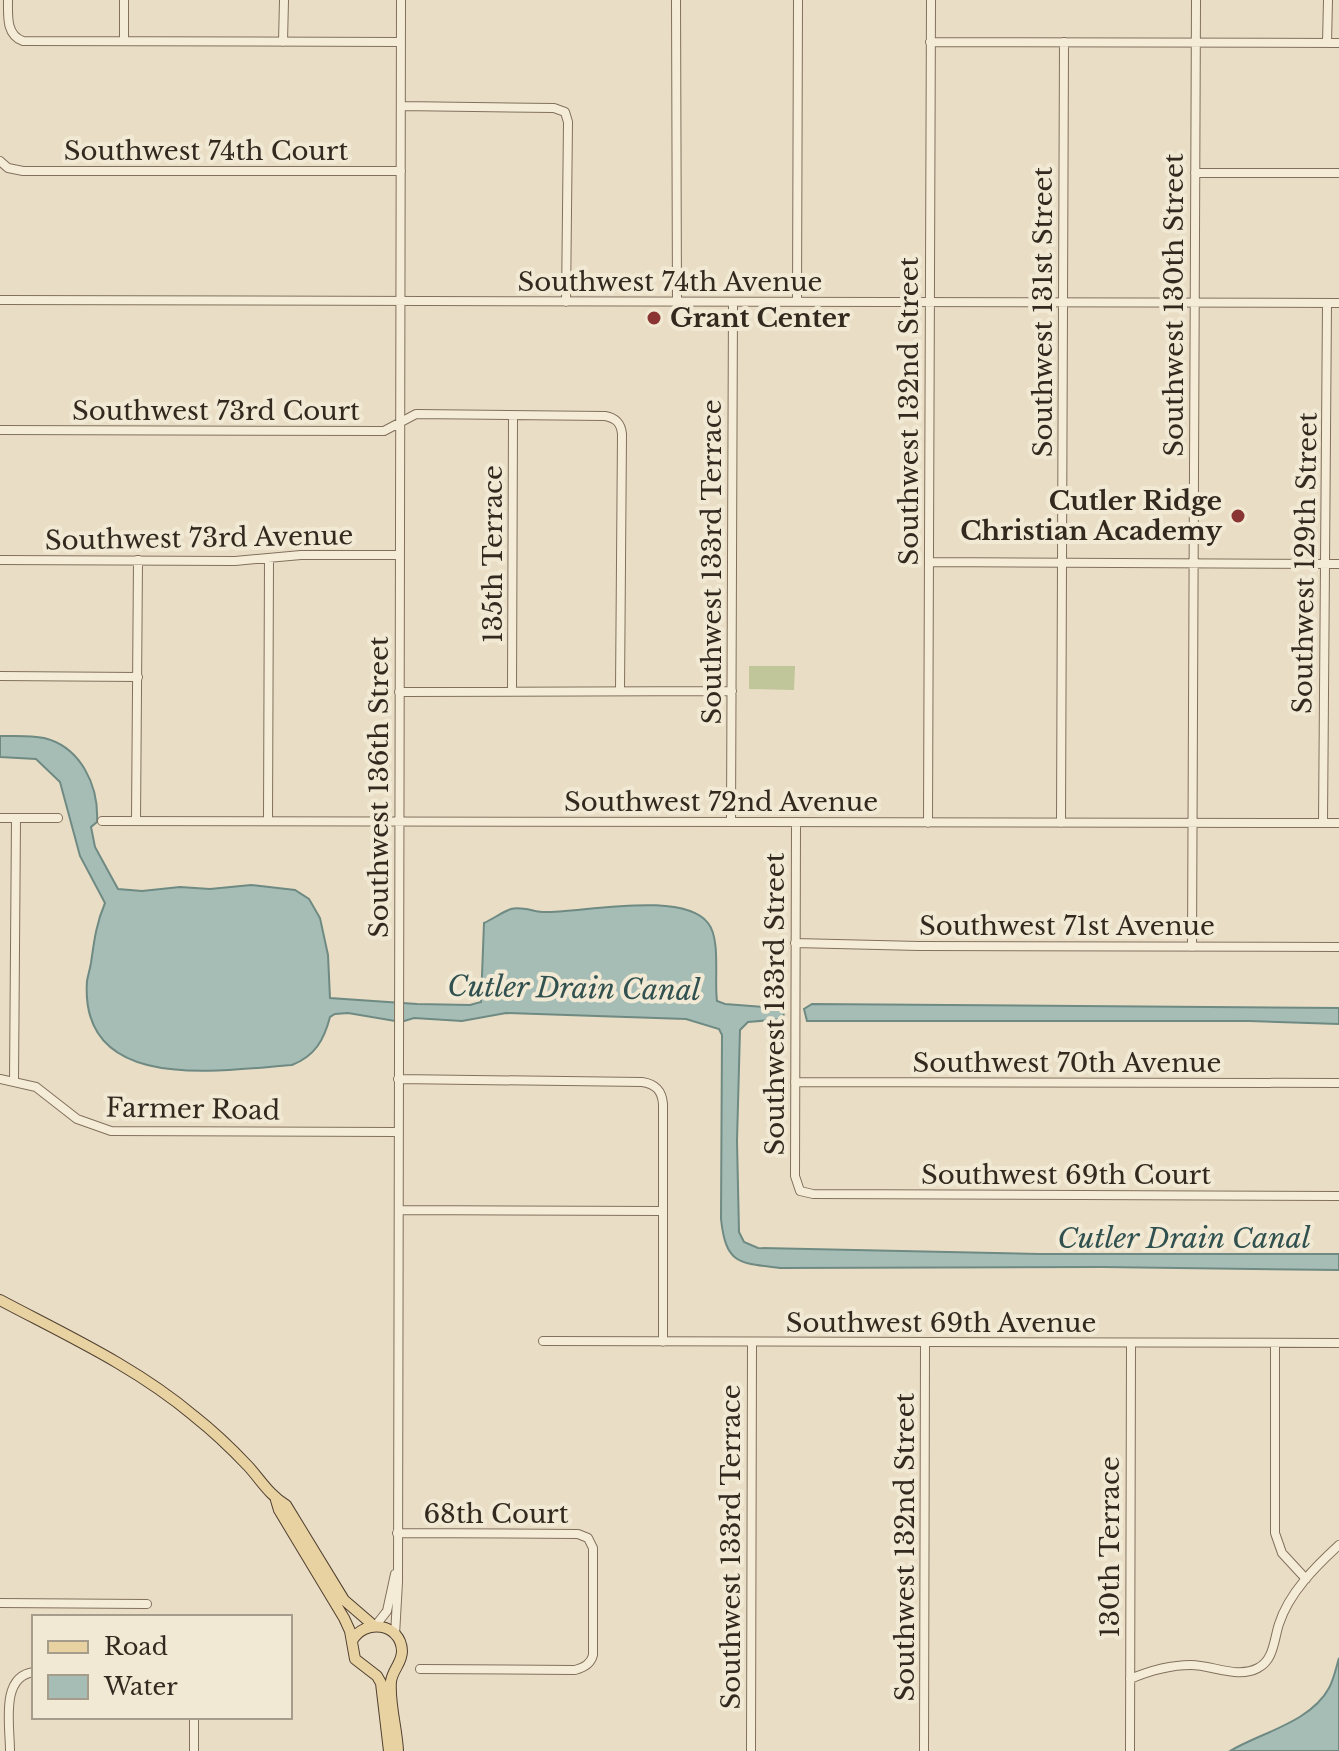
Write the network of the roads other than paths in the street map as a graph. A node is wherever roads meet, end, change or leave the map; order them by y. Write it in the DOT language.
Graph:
graph roads {
  1 [pos="8,0"];
  2 [pos="124,0"];
  3 [pos="284,0"];
  4 [pos="401,0"];
  5 [pos="676,0"];
  6 [pos="798,0"];
  7 [pos="931,0"];
  8 [pos="1196,0"];
  9 [pos="1328,0"];
  10 [pos="124,41"];
  11 [pos="283,42"];
  12 [pos="401,42"];
  13 [pos="930,42"];
  14 [pos="1064,42"];
  15 [pos="1195,43"];
  16 [pos="1327,43"];
  17 [pos="1339,43"];
  18 [pos="401,106"];
  19 [pos="0,161"];
  20 [pos="401,171"];
  21 [pos="1195,173"];
  22 [pos="1339,173"];
  23 [pos="0,300"];
  24 [pos="400,301"];
  25 [pos="677,301"];
  26 [pos="566,302"];
  27 [pos="733,302"];
  28 [pos="797,302"];
  29 [pos="929,302"];
  30 [pos="1063,302"];
  31 [pos="1194,303"];
  32 [pos="1327,303"];
  33 [pos="1339,303"];
  34 [pos="513,416"];
  35 [pos="400,422"];
  36 [pos="0,430"];
  37 [pos="400,555"];
  38 [pos="269,558"];
  39 [pos="0,560"];
  40 [pos="138,560"];
  41 [pos="929,562"];
  42 [pos="1061,563"];
  43 [pos="1193,563"];
  44 [pos="1324,564"];
  45 [pos="1339,564"];
  46 [pos="0,676"];
  47 [pos="138,677"];
  48 [pos="512,691"];
  49 [pos="620,691"];
  50 [pos="732,691"];
  51 [pos="399,692"];
  52 [pos="0,818"];
  53 [pos="16,818"];
  54 [pos="58,818"];
  55 [pos="136,820"];
  56 [pos="102,821"];
  57 [pos="268,821"];
  58 [pos="399,821"];
  59 [pos="731,822"];
  60 [pos="796,822"];
  61 [pos="928,823"];
  62 [pos="1061,823"];
  63 [pos="1192,823"];
  64 [pos="1323,823"];
  65 [pos="1339,823"];
  66 [pos="795,943"];
  67 [pos="1192,947"];
  68 [pos="1339,947"];
  69 [pos="0,1079"];
  70 [pos="398,1079"];
  71 [pos="14,1081"];
  72 [pos="795,1082"];
  73 [pos="1339,1083"];
  74 [pos="398,1132"];
  75 [pos="796,1186"];
  76 [pos="1339,1196"];
  77 [pos="399,1210"];
  78 [pos="663,1211"];
  79 [pos="0,1300"];
  80 [pos="543,1341"];
  81 [pos="663,1342"];
  82 [pos="752,1342"];
  83 [pos="925,1343"];
  84 [pos="1131,1343"];
  85 [pos="1275,1343"];
  86 [pos="1339,1343"];
  87 [pos="276,1500"];
  88 [pos="397,1533"];
  89 [pos="1339,1545"];
  90 [pos="396,1574"];
  91 [pos="1306,1579"];
  92 [pos="0,1603"];
  93 [pos="147,1604"];
  94 [pos="374,1625"];
  95 [pos="395,1635"];
  96 [pos="352,1641"];
  97 [pos="394,1667"];
  98 [pos="369,1669"];
  99 [pos="420,1669"];
  100 [pos="32,1673"];
  101 [pos="1130,1679"];
  102 [pos="194,1719"];
  103 [pos="10,1751"];
  104 [pos="194,1751"];
  105 [pos="389,1751"];
  106 [pos="398,1751"];
  107 [pos="751,1751"];
  108 [pos="924,1751"];
  109 [pos="1130,1751"];
  1 -- 10 [label="street"];
  2 -- 10 [label="street"];
  3 -- 11 [label="street"];
  4 -- 12 [label="street, Southwest 136th Street"];
  5 -- 25 [label="street"];
  6 -- 28 [label="street"];
  7 -- 13 [label="street, Southwest 132nd Street"];
  8 -- 15 [label="street, Southwest 130th Street"];
  9 -- 16 [label="street"];
  10 -- 11 [label="street"];
  11 -- 12 [label="street"];
  12 -- 18 [label="street, Southwest 136th Street"];
  13 -- 14 [label="street"];
  13 -- 29 [label="street, Southwest 132nd Street"];
  14 -- 15 [label="street"];
  14 -- 30 [label="street, Southwest 131st Street"];
  15 -- 16 [label="street"];
  15 -- 21 [label="street, Southwest 130th Street"];
  16 -- 17 [label="street"];
  18 -- 20 [label="street, Southwest 136th Street"];
  18 -- 26 [label="street"];
  19 -- 20 [label="street, Southwest 74th Court"];
  20 -- 24 [label="street, Southwest 136th Street"];
  21 -- 22 [label="street"];
  21 -- 31 [label="street, Southwest 130th Street"];
  23 -- 24 [label="street, Southwest 74th Avenue"];
  24 -- 26 [label="street, Southwest 74th Avenue"];
  24 -- 35 [label="street, Southwest 136th Street"];
  25 -- 26 [label="street, Southwest 74th Avenue"];
  25 -- 27 [label="street, Southwest 74th Avenue"];
  27 -- 28 [label="street, Southwest 74th Avenue"];
  27 -- 50 [label="street, Southwest 133rd Terrace"];
  28 -- 29 [label="street, Southwest 74th Avenue"];
  29 -- 30 [label="street, Southwest 74th Avenue"];
  29 -- 41 [label="street, Southwest 132nd Street"];
  30 -- 31 [label="street, Southwest 74th Avenue"];
  30 -- 42 [label="street, Southwest 131st Street"];
  31 -- 32 [label="street, Southwest 74th Avenue"];
  31 -- 43 [label="street, Southwest 130th Street"];
  32 -- 33 [label="street, Southwest 74th Avenue"];
  32 -- 44 [label="street, Southwest 129th Street"];
  34 -- 35 [label="street, Southwest 73rd Court"];
  34 -- 48 [label="street, 135th Terrace"];
  34 -- 49 [label="street, Southwest 73rd Court"];
  35 -- 36 [label="street, Southwest 73rd Court"];
  35 -- 37 [label="street, Southwest 136th Street"];
  37 -- 38 [label="street, Southwest 73rd Avenue"];
  37 -- 51 [label="street, Southwest 136th Street"];
  38 -- 40 [label="street, Southwest 73rd Avenue"];
  38 -- 57 [label="street"];
  39 -- 40 [label="street, Southwest 73rd Avenue"];
  40 -- 47 [label="street"];
  41 -- 42 [label="street"];
  41 -- 61 [label="street, Southwest 132nd Street"];
  42 -- 43 [label="street"];
  42 -- 62 [label="street, Southwest 131st Street"];
  43 -- 44 [label="street"];
  43 -- 63 [label="street, Southwest 130th Street"];
  44 -- 45 [label="street"];
  44 -- 64 [label="street, Southwest 129th Street"];
  46 -- 47 [label="street"];
  47 -- 55 [label="street"];
  48 -- 49 [label="street"];
  48 -- 51 [label="street"];
  49 -- 50 [label="street"];
  50 -- 59 [label="street, Southwest 133rd Terrace"];
  51 -- 58 [label="street, Southwest 136th Street"];
  52 -- 53 [label="street"];
  53 -- 54 [label="street"];
  53 -- 71 [label="street"];
  55 -- 56 [label="street, Southwest 72nd Avenue"];
  55 -- 57 [label="street, Southwest 72nd Avenue"];
  57 -- 58 [label="street, Southwest 72nd Avenue"];
  58 -- 59 [label="street, Southwest 72nd Avenue"];
  58 -- 70 [label="street, Southwest 136th Street"];
  59 -- 60 [label="street, Southwest 72nd Avenue"];
  60 -- 61 [label="street, Southwest 72nd Avenue"];
  60 -- 66 [label="street, Southwest 133rd Street"];
  61 -- 62 [label="street, Southwest 72nd Avenue"];
  62 -- 63 [label="street, Southwest 72nd Avenue"];
  63 -- 64 [label="street, Southwest 72nd Avenue"];
  63 -- 67 [label="street, Southwest 130th Street"];
  64 -- 65 [label="street, Southwest 72nd Avenue"];
  66 -- 67 [label="street, Southwest 71st Avenue"];
  66 -- 72 [label="street, Southwest 133rd Street"];
  67 -- 68 [label="street, Southwest 71st Avenue"];
  69 -- 71 [label="street, Farmer Road"];
  70 -- 74 [label="street, Southwest 136th Street"];
  70 -- 78 [label="street"];
  71 -- 74 [label="street, Farmer Road"];
  72 -- 73 [label="street, Southwest 70th Avenue"];
  72 -- 75 [label="street, Southwest 133rd Street"];
  74 -- 77 [label="street, Southwest 136th Street"];
  75 -- 76 [label="street, Southwest 69th Court"];
  77 -- 78 [label="street"];
  77 -- 88 [label="street, Southwest 136th Street"];
  78 -- 81 [label="street"];
  79 -- 87 [label="main road"];
  80 -- 81 [label="street, Southwest 69th Avenue"];
  81 -- 82 [label="street, Southwest 69th Avenue"];
  82 -- 83 [label="street, Southwest 69th Avenue"];
  82 -- 107 [label="street, Southwest 133rd Terrace"];
  83 -- 84 [label="street, Southwest 69th Avenue"];
  83 -- 108 [label="street, Southwest 132nd Street"];
  84 -- 85 [label="street, Southwest 69th Avenue"];
  84 -- 101 [label="street, 130th Terrace"];
  85 -- 86 [label="street, Southwest 69th Avenue"];
  85 -- 91 [label="street"];
  87 -- 94 [label="main road"];
  87 -- 96 [label="main road"];
  88 -- 90 [label="street, Southwest 136th Street"];
  88 -- 99 [label="street, 68th Court"];
  89 -- 91 [label="street"];
  90 -- 94 [label="street, Southwest 136th Street"];
  90 -- 95 [label="street, Southwest 136th Street"];
  91 -- 101 [label="street"];
  92 -- 93 [label="street"];
  94 -- 95 [label="main road"];
  94 -- 96 [label="main road"];
  95 -- 97 [label="main road"];
  96 -- 98 [label="main road"];
  97 -- 98 [label="main road"];
  97 -- 106 [label="main road"];
  98 -- 105 [label="main road"];
  100 -- 103 [label="street"];
  101 -- 109 [label="street, 130th Terrace"];
  102 -- 104 [label="street"];
}
